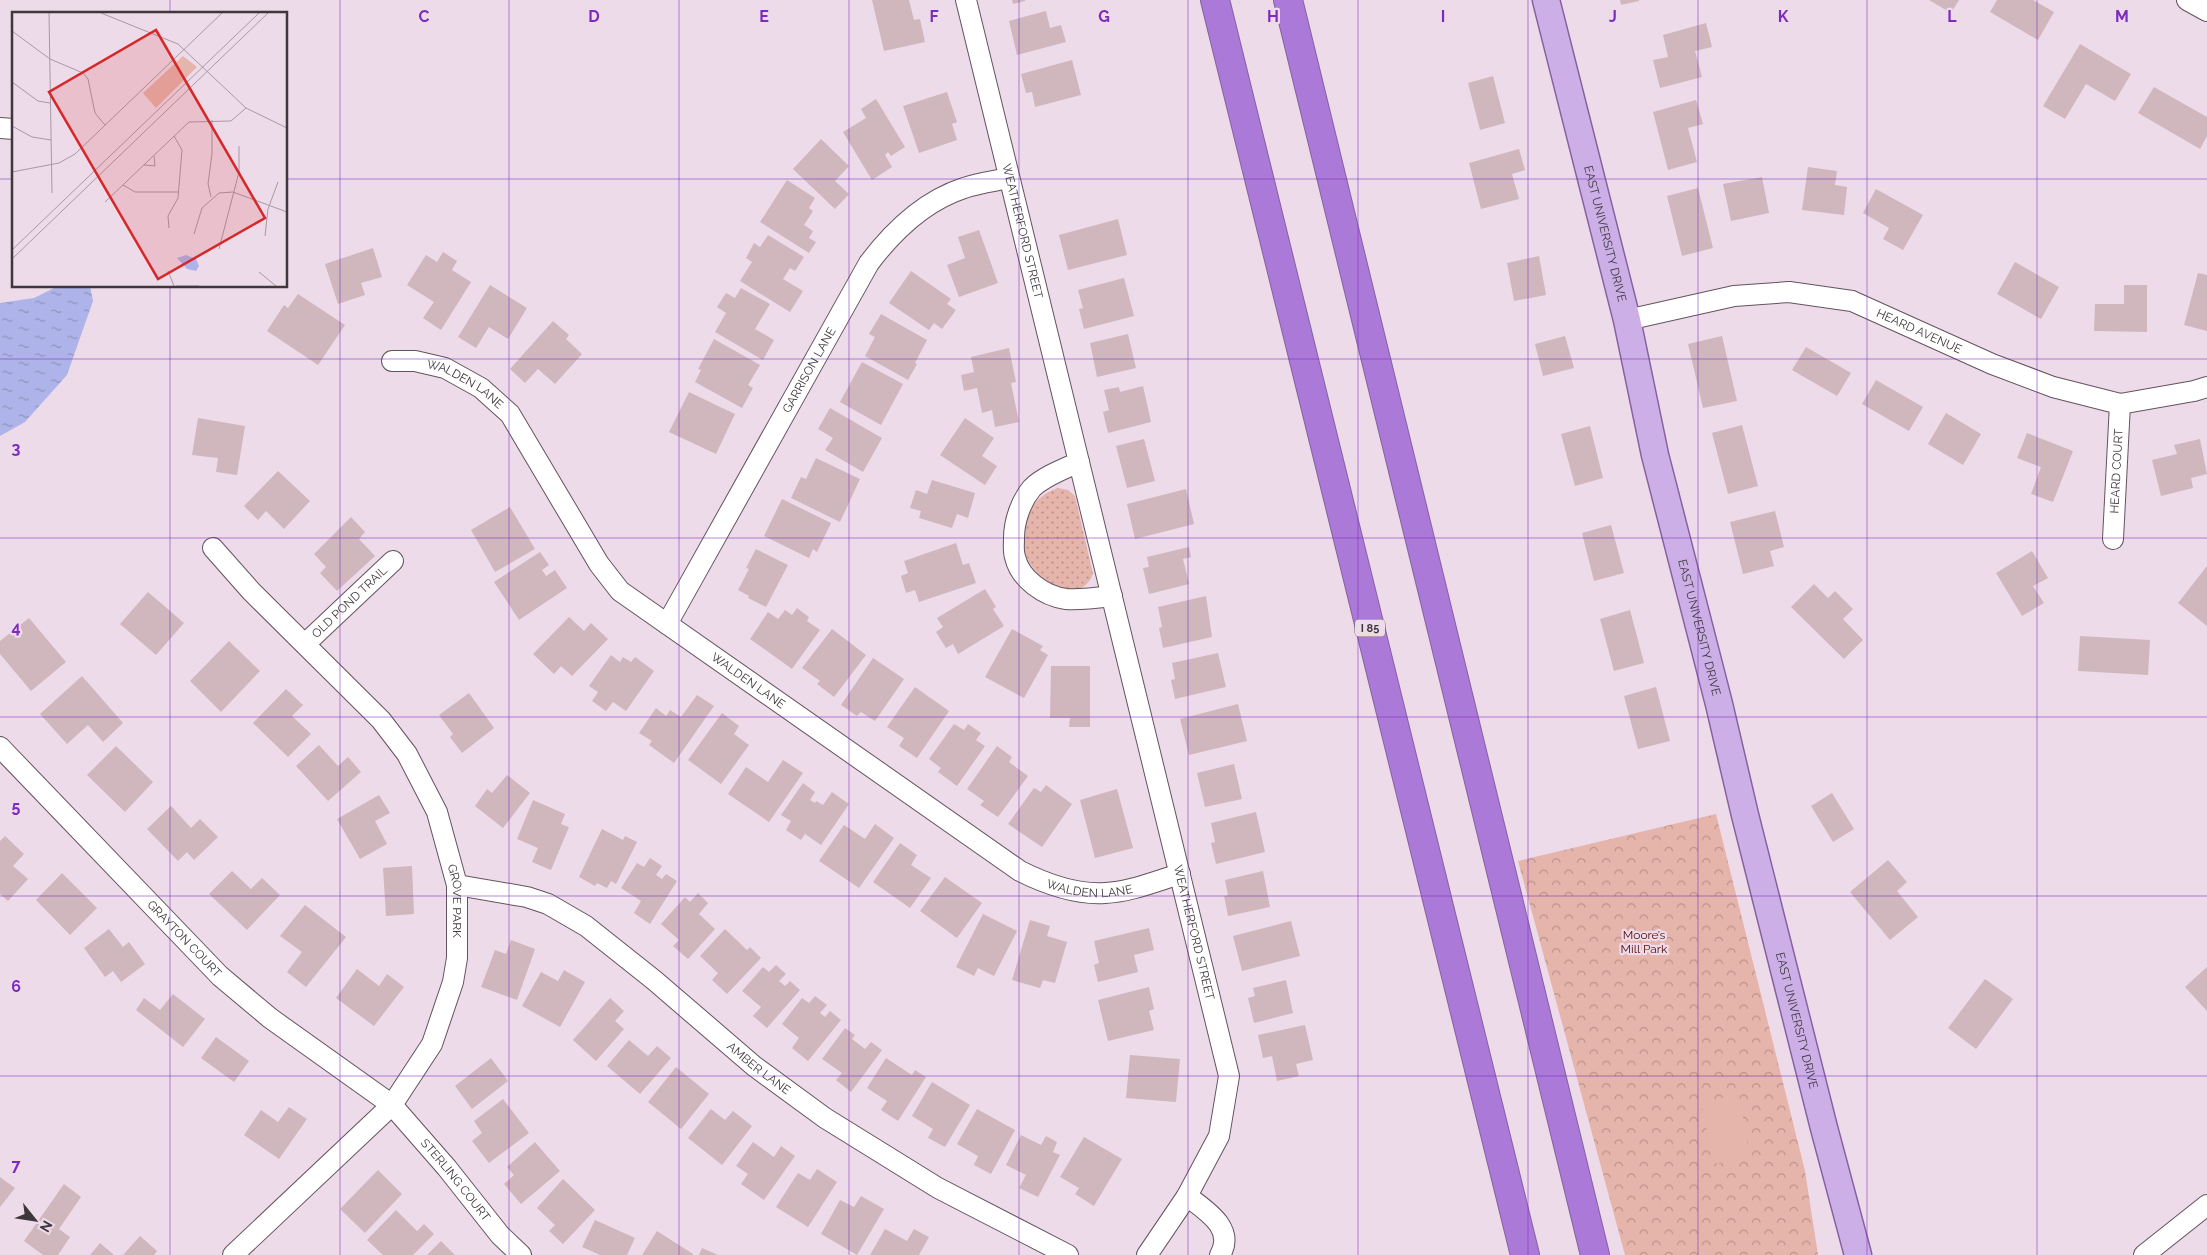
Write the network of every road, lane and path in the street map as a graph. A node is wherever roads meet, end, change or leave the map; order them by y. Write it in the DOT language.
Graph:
graph roads {
  1 [pos="966,0"];
  2 [pos="1215,0"];
  3 [pos="1288,0"];
  4 [pos="1546,0"];
  5 [pos="2188,0"];
  6 [pos="2207,11"];
  7 [pos="1009,178"];
  8 [pos="1627,320"];
  9 [pos="392,361"];
  10 [pos="2207,387"];
  11 [pos="2120,404"];
  12 [pos="1079,462"];
  13 [pos="2113,539"];
  14 [pos="213,548"];
  15 [pos="393,561"];
  16 [pos="1112,596"];
  17 [pos="667,624"];
  18 [pos="305,644"];
  19 [pos="0,747"];
  20 [pos="1180,874"];
  21 [pos="457,885"];
  22 [pos="392,1105"];
  23 [pos="1187,1196"];
  24 [pos="2207,1205"];
  25 [pos="232,1255"];
  26 [pos="521,1255"];
  27 [pos="1068,1255"];
  28 [pos="1147,1255"];
  29 [pos="1220,1255"];
  30 [pos="1524,1255"];
  31 [pos="1595,1255"];
  32 [pos="1858,1255"];
  33 [pos="2144,1255"];
  1 -- 7 [label="street, WEATHERFORD STREET"];
  2 -- 30 [label="highway, I 85"];
  3 -- 31 [label="highway"];
  4 -- 8 [label="main road, EAST UNIVERSITY DRIVE"];
  5 -- 6 [label="street"];
  7 -- 12 [label="street, WEATHERFORD STREET"];
  7 -- 17 [label="street, GARRISON LANE"];
  8 -- 11 [label="street, HEARD AVENUE"];
  8 -- 32 [label="main road, EAST UNIVERSITY DRIVE"];
  9 -- 17 [label="street, WALDEN LANE"];
  10 -- 11 [label="street, HEARD AVENUE"];
  11 -- 13 [label="street, HEARD COURT"];
  12 -- 16 [label="street, WEATHERFORD STREET"];
  12 -- 16 [label="street"];
  14 -- 18 [label="street, GROVE PARK"];
  15 -- 18 [label="street, OLD POND TRAIL"];
  16 -- 20 [label="street, WEATHERFORD STREET"];
  17 -- 20 [label="street, WALDEN LANE"];
  18 -- 21 [label="street, GROVE PARK"];
  19 -- 22 [label="street, GRAYTON COURT"];
  20 -- 23 [label="street, WEATHERFORD STREET"];
  21 -- 22 [label="street, GROVE PARK"];
  21 -- 27 [label="street, AMBER LANE"];
  22 -- 25 [label="street, GROVE PARK"];
  22 -- 26 [label="street, STERLING COURT"];
  23 -- 28 [label="street, WEATHERFORD STREET"];
  23 -- 29 [label="street"];
  24 -- 33 [label="street"];
}
